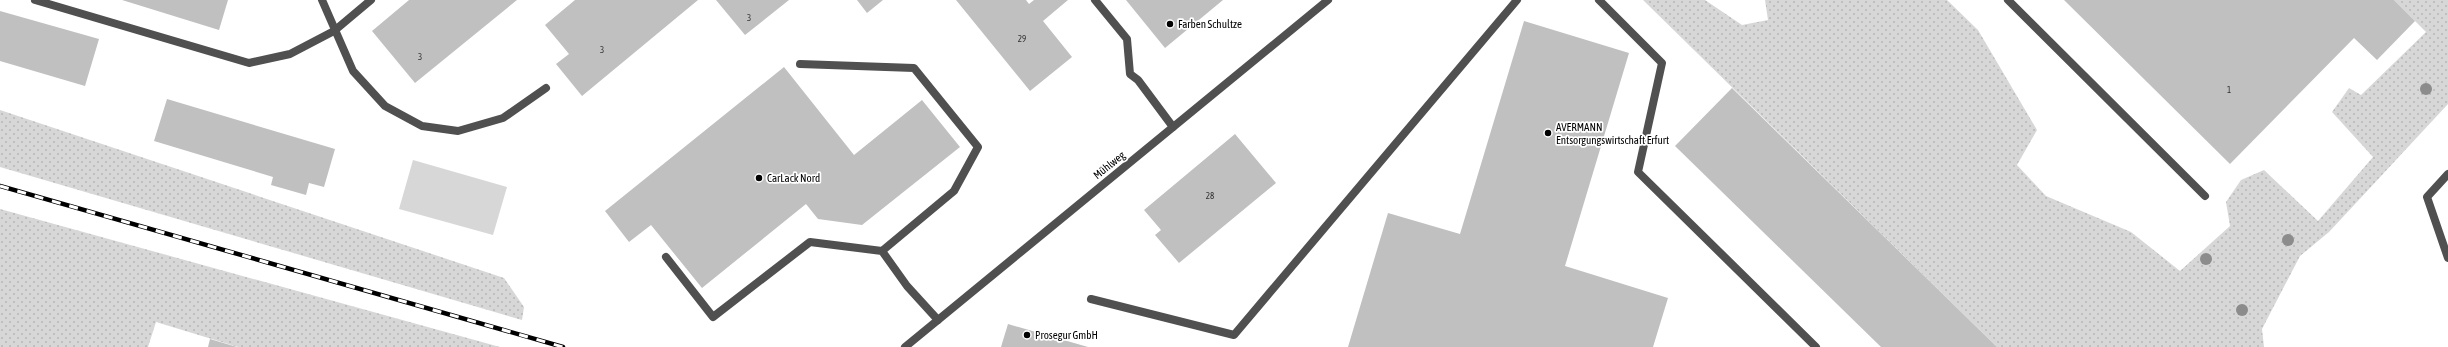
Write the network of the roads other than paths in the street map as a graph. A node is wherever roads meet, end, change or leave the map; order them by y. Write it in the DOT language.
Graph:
graph roads {
  1 [pos="35,0"];
  2 [pos="322,0"];
  3 [pos="371,0"];
  4 [pos="1095,0"];
  5 [pos="1328,0"];
  6 [pos="1517,0"];
  7 [pos="1599,0"];
  8 [pos="2008,0"];
  9 [pos="334,30"];
  10 [pos="800,64"];
  11 [pos="546,88"];
  12 [pos="1173,127"];
  13 [pos="2448,174"];
  14 [pos="2205,196"];
  15 [pos="882,251"];
  16 [pos="666,257"];
  17 [pos="2448,258"];
  18 [pos="1091,299"];
  19 [pos="938,320"];
  20 [pos="905,347"];
  21 [pos="1816,347"];
  1 -- 9 [label="street"];
  2 -- 9 [label="street"];
  3 -- 9 [label="street"];
  4 -- 12 [label="street"];
  5 -- 12 [label="street, Mühlweg"];
  6 -- 18 [label="street"];
  7 -- 21 [label="street"];
  8 -- 14 [label="street"];
  9 -- 11 [label="street"];
  10 -- 15 [label="street"];
  12 -- 19 [label="street, Mühlweg"];
  13 -- 17 [label="street"];
  15 -- 16 [label="street"];
  15 -- 19 [label="street"];
  19 -- 20 [label="street, Mühlweg"];
}
